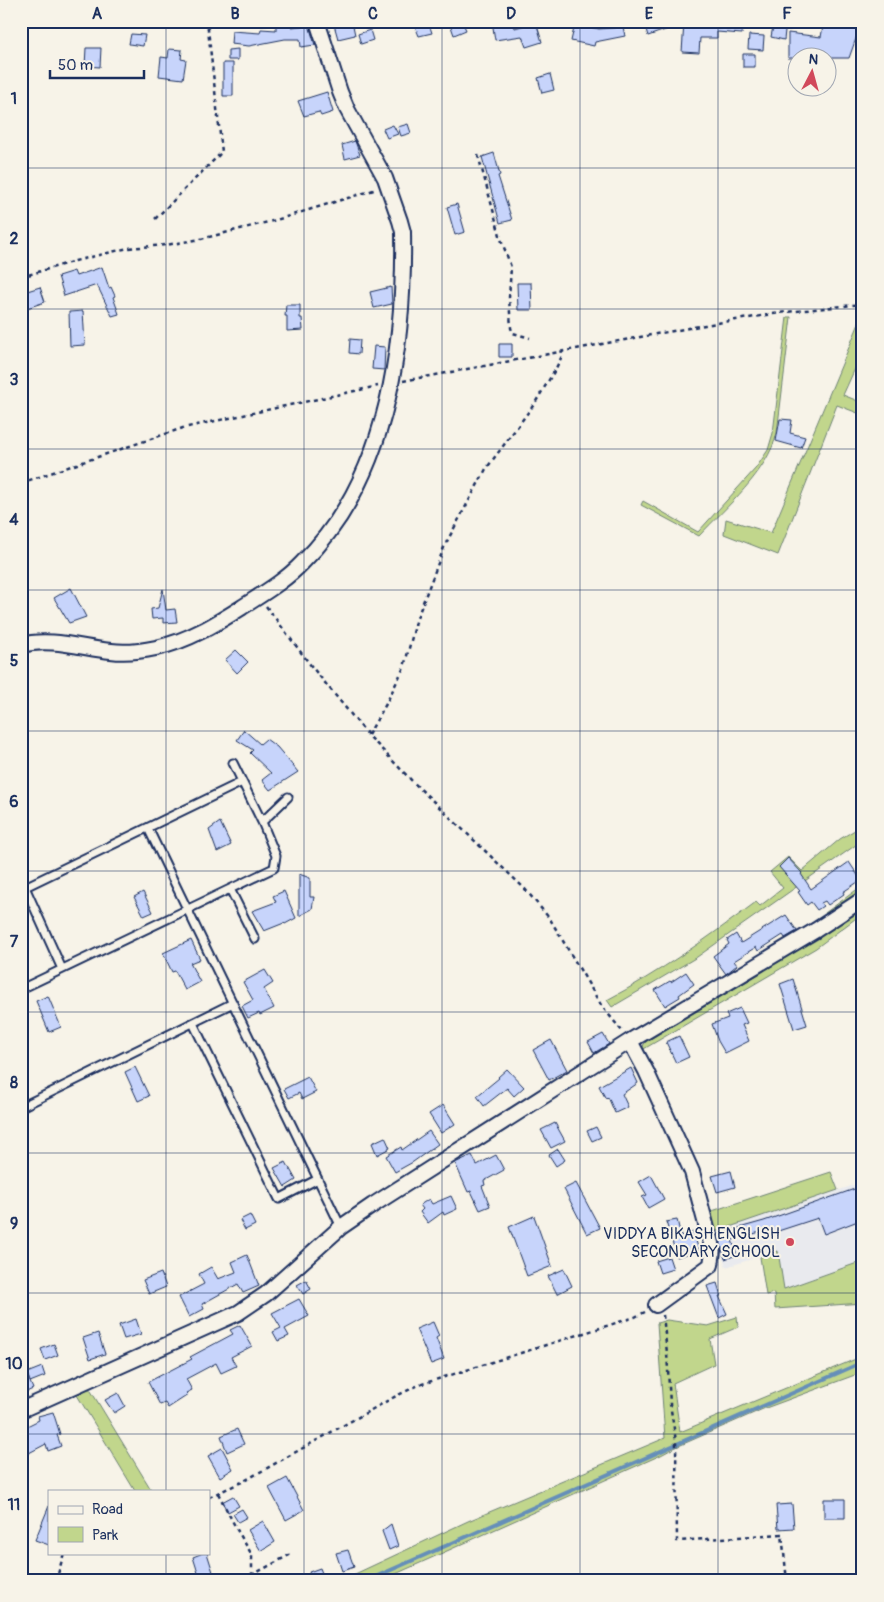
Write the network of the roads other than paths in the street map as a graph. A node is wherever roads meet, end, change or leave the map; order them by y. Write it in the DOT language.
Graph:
graph roads {
  1 [pos="317,21"];
  2 [pos="21,645"];
  3 [pos="233,762"];
  4 [pos="242,782"];
  5 [pos="288,797"];
  6 [pos="262,822"];
  7 [pos="148,828"];
  8 [pos="230,889"];
  9 [pos="863,899"];
  10 [pos="187,910"];
  11 [pos="255,938"];
  12 [pos="62,970"];
  13 [pos="21,990"];
  14 [pos="232,1003"];
  15 [pos="193,1023"];
  16 [pos="630,1040"];
  17 [pos="21,1107"];
  18 [pos="318,1179"];
  19 [pos="342,1227"];
  20 [pos="658,1303"];
  21 [pos="21,1410"];
  1 -- 2 [label="street"];
  3 -- 4 [label="lane"];
  4 -- 6 [label="lane"];
  4 -- 7 [label="lane"];
  5 -- 6 [label="lane"];
  6 -- 8 [label="lane"];
  7 -- 10 [label="lane"];
  7 -- 12 [label="lane"];
  8 -- 10 [label="lane"];
  8 -- 11 [label="lane"];
  9 -- 16 [label="street"];
  10 -- 12 [label="lane"];
  10 -- 14 [label="lane"];
  12 -- 13 [label="lane"];
  14 -- 15 [label="lane"];
  14 -- 18 [label="lane"];
  15 -- 17 [label="lane"];
  15 -- 18 [label="lane"];
  16 -- 19 [label="street"];
  16 -- 20 [label="street"];
  18 -- 19 [label="lane"];
  19 -- 21 [label="street"];
}
